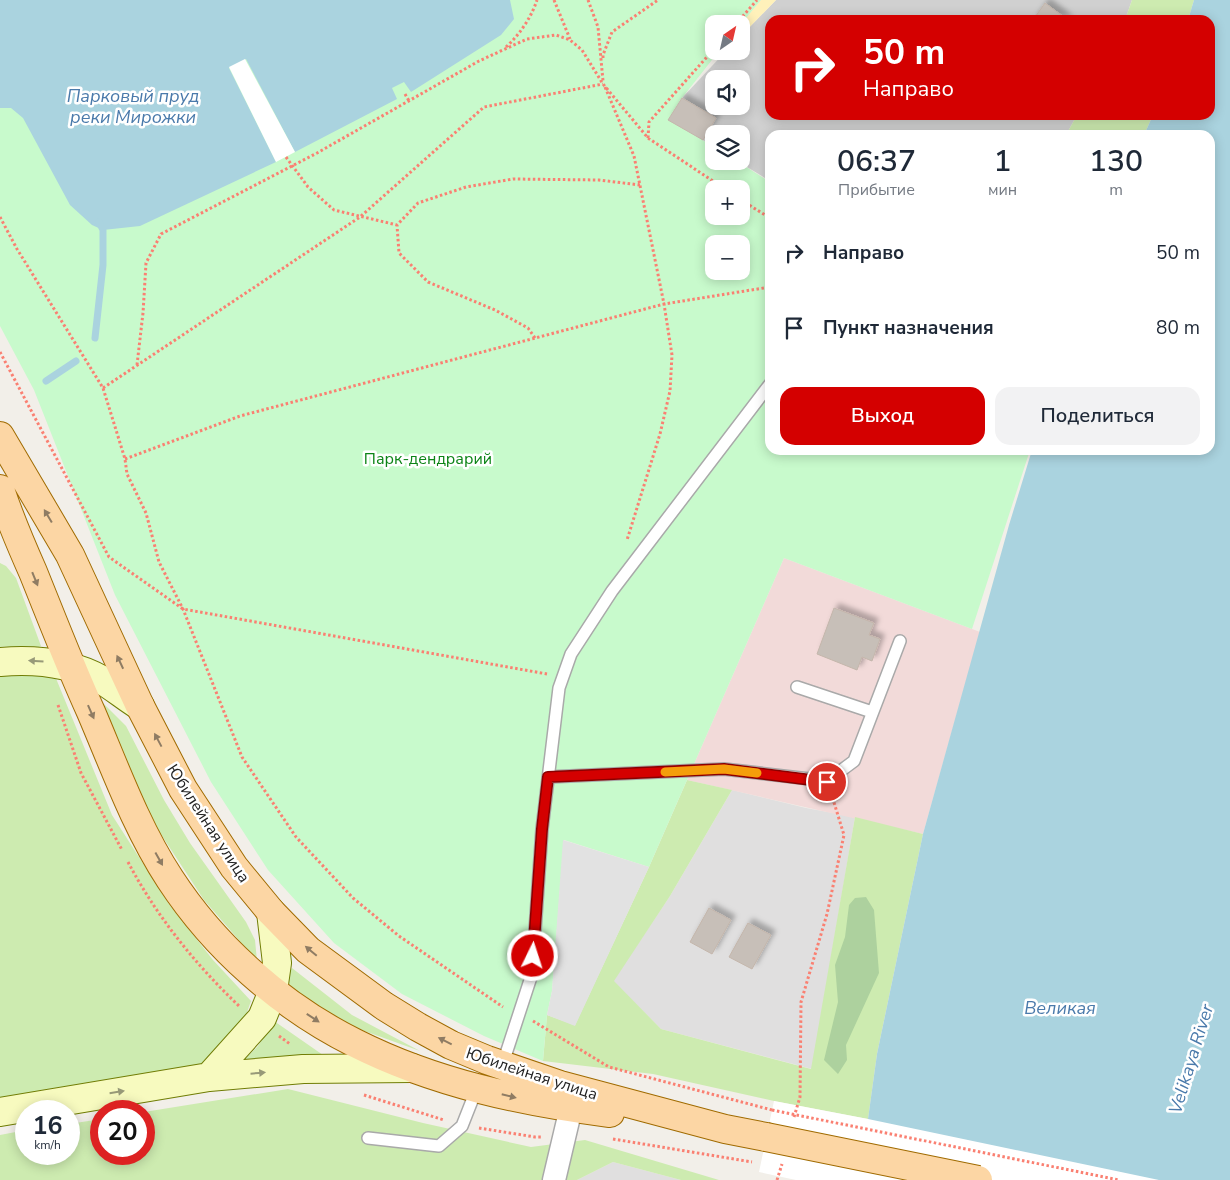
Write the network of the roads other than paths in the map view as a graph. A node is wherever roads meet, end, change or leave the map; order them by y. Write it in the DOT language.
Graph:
graph roads {
  1 [pos="765,391"];
  2 [pos="0,436"];
  3 [pos="1,499"];
  4 [pos="900,641"];
  5 [pos="0,662"];
  6 [pos="71,667"];
  7 [pos="797,687"];
  8 [pos="140,706"];
  9 [pos="872,712"];
  10 [pos="548,777"];
  11 [pos="271,912"];
  12 [pos="272,991"];
  13 [pos="502,1066"];
  14 [pos="412,1068"];
  15 [pos="210,1077"];
  16 [pos="477,1088"];
  17 [pos="571,1108"];
  18 [pos="0,1112"];
  19 [pos="725,1129"];
  20 [pos="368,1138"];
  21 [pos="554,1180"];
  22 [pos="978,1180"];
  1 -- 10 [label="lane"];
  8 -- 2 [label="main road, Юбилейная улица, one-way"];
  3 -- 6 [label="main road, Юбилейная улица, one-way"];
  4 -- 9 [label="lane"];
  6 -- 5 [label="street, one-way"];
  6 -- 8 [label="street"];
  6 -- 12 [label="main road, Юбилейная улица, one-way"];
  7 -- 9 [label="lane"];
  11 -- 8 [label="main road, Юбилейная улица, one-way"];
  9 -- 10 [label="lane"];
  10 -- 13 [label="lane"];
  11 -- 12 [label="street"];
  13 -- 11 [label="main road, Юбилейная улица, one-way"];
  12 -- 14 [label="main road, Юбилейная улица, one-way"];
  12 -- 15 [label="street"];
  13 -- 19 [label="main road, Юбилейная улица"];
  15 -- 14 [label="street, one-way"];
  14 -- 16 [label="main road, Юбилейная улица"];
  18 -- 15 [label="street, one-way"];
  16 -- 17 [label="main road, Юбилейная улица, one-way"];
  16 -- 20 [label="lane"];
  17 -- 19 [label="main road, Юбилейная улица"];
  17 -- 21 [label="street"];
  19 -- 22 [label="main road, Юбилейная улица, bridge"];
}
